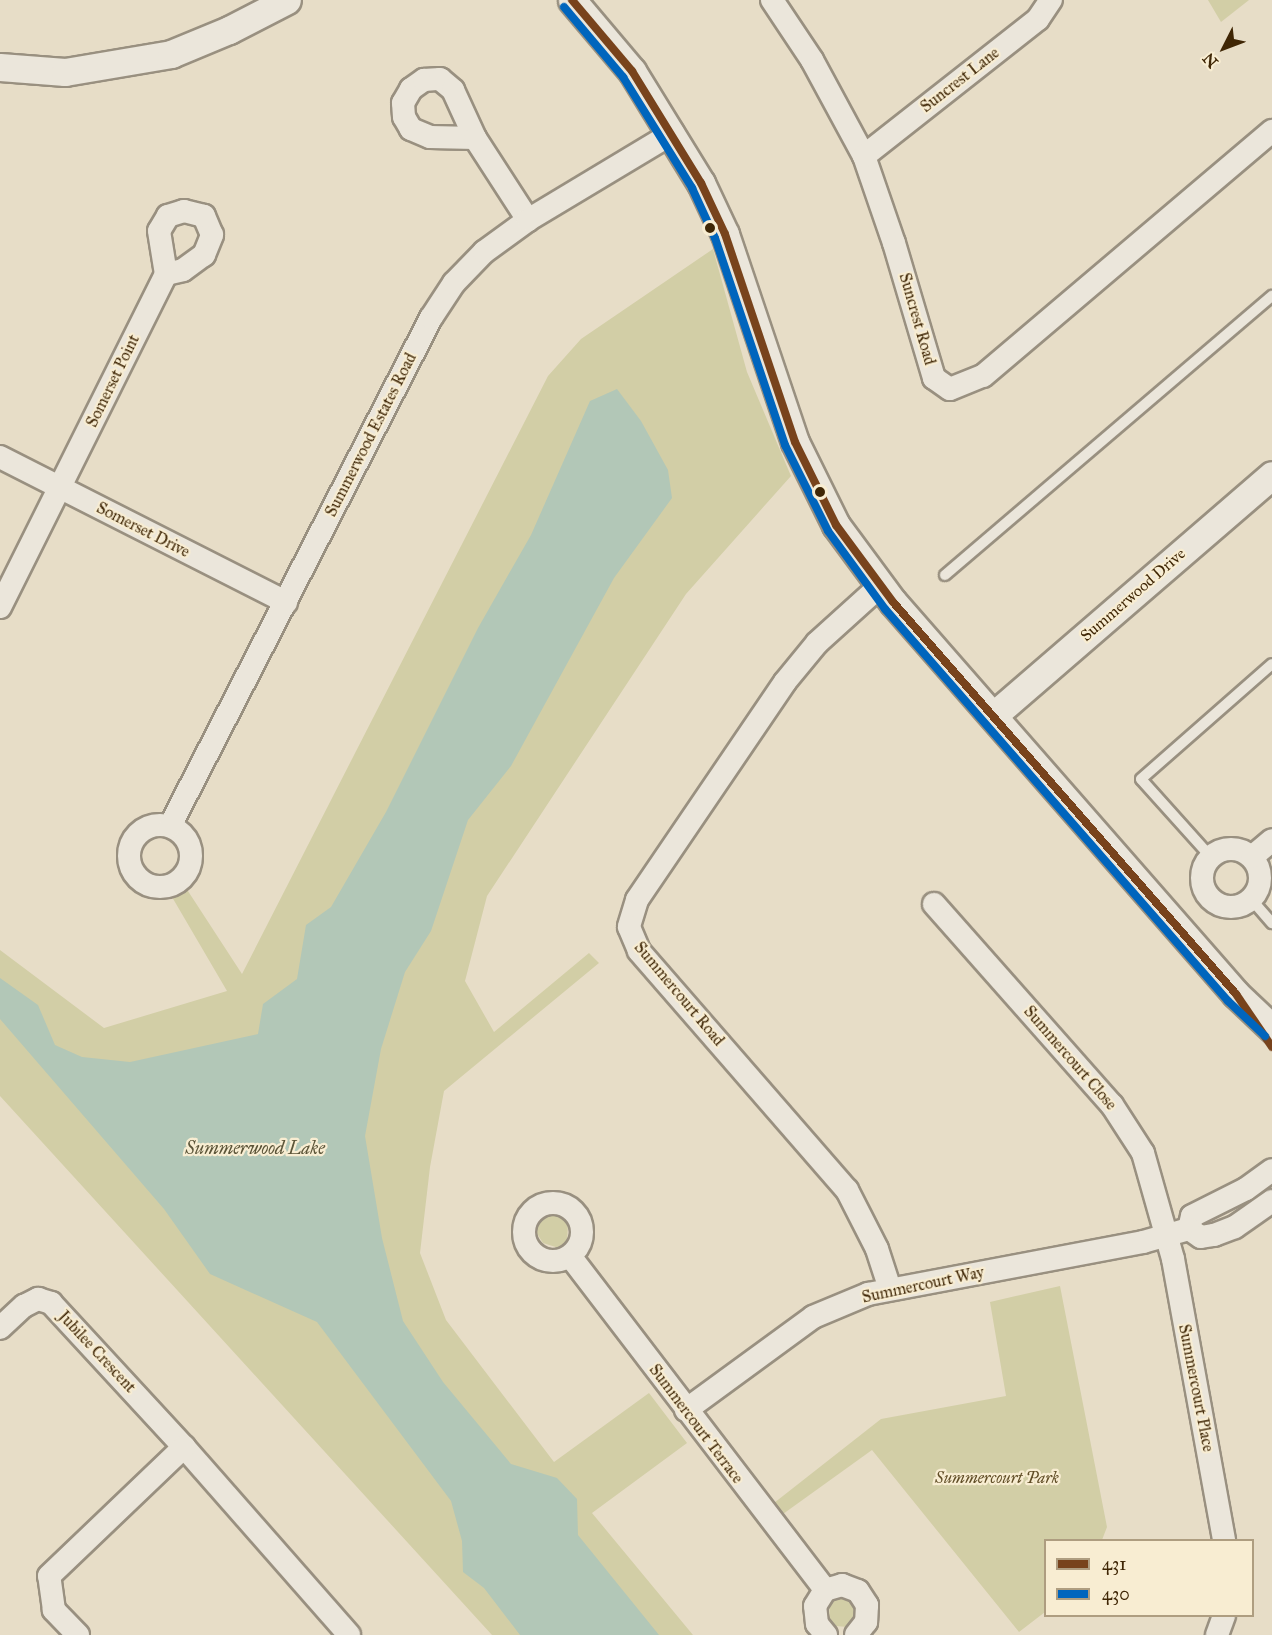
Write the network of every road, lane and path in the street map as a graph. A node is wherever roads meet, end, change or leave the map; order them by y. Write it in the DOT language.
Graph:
graph roads {
  1 [pos="287,0"];
  2 [pos="572,0"];
  3 [pos="772,0"];
  4 [pos="1051,0"];
  5 [pos="0,67"];
  6 [pos="1272,131"];
  7 [pos="673,133"];
  8 [pos="475,138"];
  9 [pos="864,156"];
  10 [pos="528,220"];
  11 [pos="166,274"];
  12 [pos="1272,296"];
  13 [pos="0,457"];
  14 [pos="1272,475"];
  15 [pos="61,488"];
  16 [pos="945,575"];
  17 [pos="880,586"];
  18 [pos="286,602"];
  19 [pos="0,607"];
  20 [pos="1272,664"];
  21 [pos="994,715"];
  22 [pos="170,826"];
  23 [pos="1272,840"];
  24 [pos="1210,856"];
  25 [pos="1252,857"];
  26 [pos="1251,899"];
  27 [pos="934,904"];
  28 [pos="1272,923"];
  29 [pos="1236,994"];
  30 [pos="1272,1028"];
  31 [pos="1272,1047"];
  32 [pos="1272,1170"];
  33 [pos="1272,1202"];
  34 [pos="1178,1232"];
  35 [pos="570,1256"];
  36 [pos="890,1289"];
  37 [pos="0,1328"];
  38 [pos="686,1410"];
  39 [pos="184,1447"];
  40 [pos="1224,1539"];
  41 [pos="825,1590"];
  42 [pos="1224,1617"];
  43 [pos="78,1635"];
  44 [pos="349,1635"];
  45 [pos="826,1635"];
  46 [pos="856,1635"];
  47 [pos="1217,1635"];
  1 -- 5 [label="street"];
  2 -- 7 [label="street"];
  3 -- 9 [label="street, Suncrest Road"];
  4 -- 9 [label="street, Suncrest Lane"];
  6 -- 9 [label="street, Suncrest Road"];
  7 -- 10 [label="street, Summerwood Estates Road"];
  7 -- 17 [label="street"];
  8 -- 10 [label="street"];
  10 -- 18 [label="street, Summerwood Estates Road"];
  11 -- 15 [label="street, Somerset Point"];
  12 -- 16 [label="lane"];
  13 -- 15 [label="street, Somerset Drive"];
  14 -- 21 [label="street, Summerwood Drive"];
  15 -- 18 [label="street, Somerset Drive"];
  15 -- 19 [label="street, Somerset Point"];
  17 -- 21 [label="street"];
  17 -- 36 [label="street, Summercourt Road"];
  18 -- 22 [label="street, Summerwood Estates Road"];
  20 -- 24 [label="lane"];
  21 -- 29 [label="street"];
  23 -- 25 [label="street"];
  24 -- 25 [label="street"];
  24 -- 26 [label="street"];
  25 -- 26 [label="street"];
  26 -- 28 [label="lane"];
  27 -- 34 [label="street, Summercourt Close"];
  29 -- 30 [label="street"];
  29 -- 31 [label="street"];
  32 -- 34 [label="street"];
  33 -- 34 [label="street, Summercourt Way"];
  34 -- 36 [label="street, Summercourt Way"];
  34 -- 40 [label="street, Summercourt Place"];
  35 -- 38 [label="street, Summercourt Terrace"];
  36 -- 38 [label="street, Summercourt Way"];
  37 -- 39 [label="street, Jubilee Crescent"];
  38 -- 41 [label="street, Summercourt Terrace"];
  39 -- 43 [label="street"];
  39 -- 44 [label="street, Jubilee Crescent"];
  41 -- 45 [label="street"];
  41 -- 46 [label="street"];
  42 -- 47 [label="street"];
}
